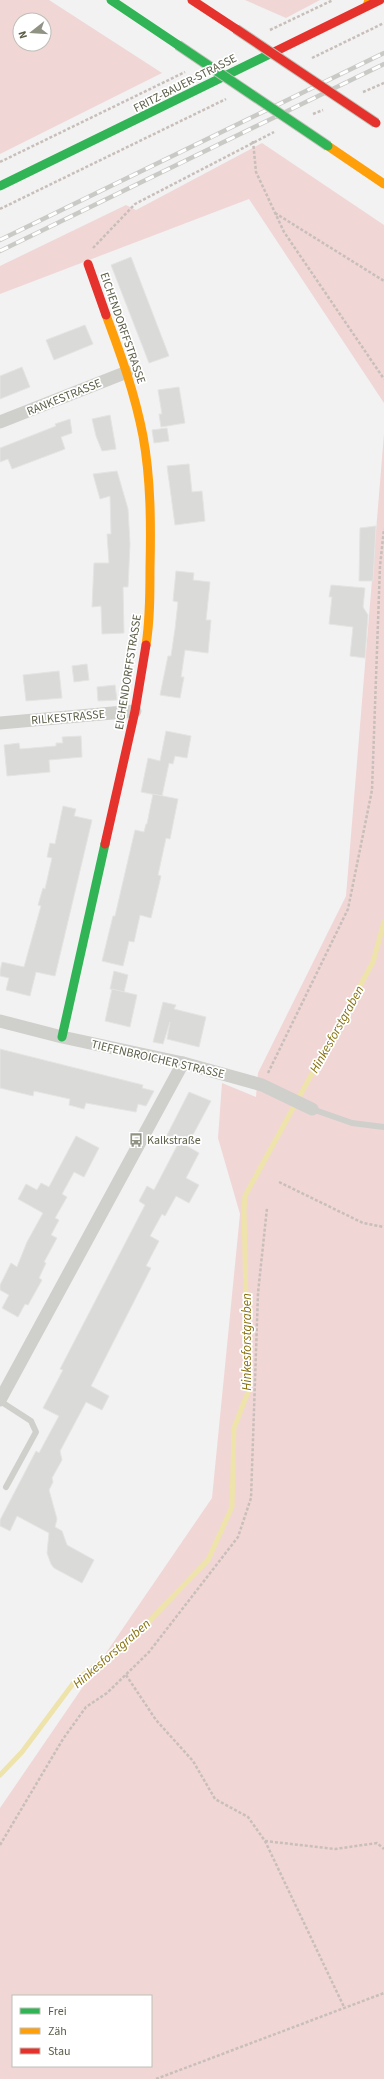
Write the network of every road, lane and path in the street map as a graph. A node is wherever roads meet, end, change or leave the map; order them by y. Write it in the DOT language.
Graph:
graph roads {
  1 [pos="111,0"];
  2 [pos="192,0"];
  3 [pos="205,0"];
  4 [pos="333,0"];
  5 [pos="380,0"];
  6 [pos="368,3"];
  7 [pos="384,22"];
  8 [pos="236,29"];
  9 [pos="269,31"];
  10 [pos="306,61"];
  11 [pos="191,69"];
  12 [pos="384,83"];
  13 [pos="362,92"];
  14 [pos="228,99"];
  15 [pos="326,109"];
  16 [pos="311,115"];
  17 [pos="380,125"];
  18 [pos="275,131"];
  19 [pos="253,141"];
  20 [pos="0,162"];
  21 [pos="384,184"];
  22 [pos="0,186"];
  23 [pos="0,209"];
  24 [pos="275,212"];
  25 [pos="88,264"];
  26 [pos="384,281"];
  27 [pos="127,372"];
  28 [pos="384,379"];
  29 [pos="0,422"];
  30 [pos="384,529"];
  31 [pos="135,711"];
  32 [pos="0,723"];
  33 [pos="0,1021"];
  34 [pos="62,1037"];
  35 [pos="183,1063"];
  36 [pos="262,1085"];
  37 [pos="312,1109"];
  38 [pos="384,1127"];
  39 [pos="279,1182"];
  40 [pos="267,1208"];
  41 [pos="384,1227"];
  42 [pos="0,1401"];
  43 [pos="6,1487"];
  44 [pos="126,1675"];
  45 [pos="265,1841"];
  46 [pos="0,1845"];
  47 [pos="384,1849"];
  48 [pos="384,1993"];
  49 [pos="344,2008"];
  50 [pos="156,2079"];
  1 -- 21 [label="main road, bridge"];
  2 -- 8 [label="main road"];
  3 -- 8 [label="main road"];
  4 -- 9 [label="path"];
  5 -- 6 [label="main road, FRITZ-BAUER-STRASSE"];
  6 -- 22 [label="main road, FRITZ-BAUER-STRASSE"];
  7 -- 10 [label="path"];
  8 -- 17 [label="main road, bridge"];
  11 -- 20 [label="path"];
  12 -- 13 [label="path"];
  14 -- 23 [label="path"];
  15 -- 16 [label="path"];
  18 -- 19 [label="path"];
  19 -- 24 [label="path"];
  19 -- 25 [label="path"];
  24 -- 26 [label="path"];
  24 -- 28 [label="path"];
  25 -- 27 [label="main road, EICHENDORFFSTRASSE"];
  27 -- 29 [label="street, RANKESTRASSE"];
  27 -- 31 [label="main road, EICHENDORFFSTRASSE"];
  30 -- 36 [label="path"];
  31 -- 32 [label="street, RILKESTRASSE"];
  31 -- 34 [label="main road, EICHENDORFFSTRASSE"];
  33 -- 34 [label="street, TIEFENBROICHER STRASSE"];
  34 -- 35 [label="street, TIEFENBROICHER STRASSE"];
  35 -- 36 [label="street, TIEFENBROICHER STRASSE"];
  35 -- 42 [label="street"];
  36 -- 37 [label="street, TIEFENBROICHER STRASSE"];
  37 -- 38 [label="lane"];
  39 -- 41 [label="path"];
  40 -- 44 [label="path"];
  42 -- 43 [label="lane"];
  44 -- 45 [label="path"];
  44 -- 46 [label="path"];
  45 -- 47 [label="path"];
  45 -- 49 [label="path"];
  48 -- 49 [label="path"];
  49 -- 50 [label="path"];
}
